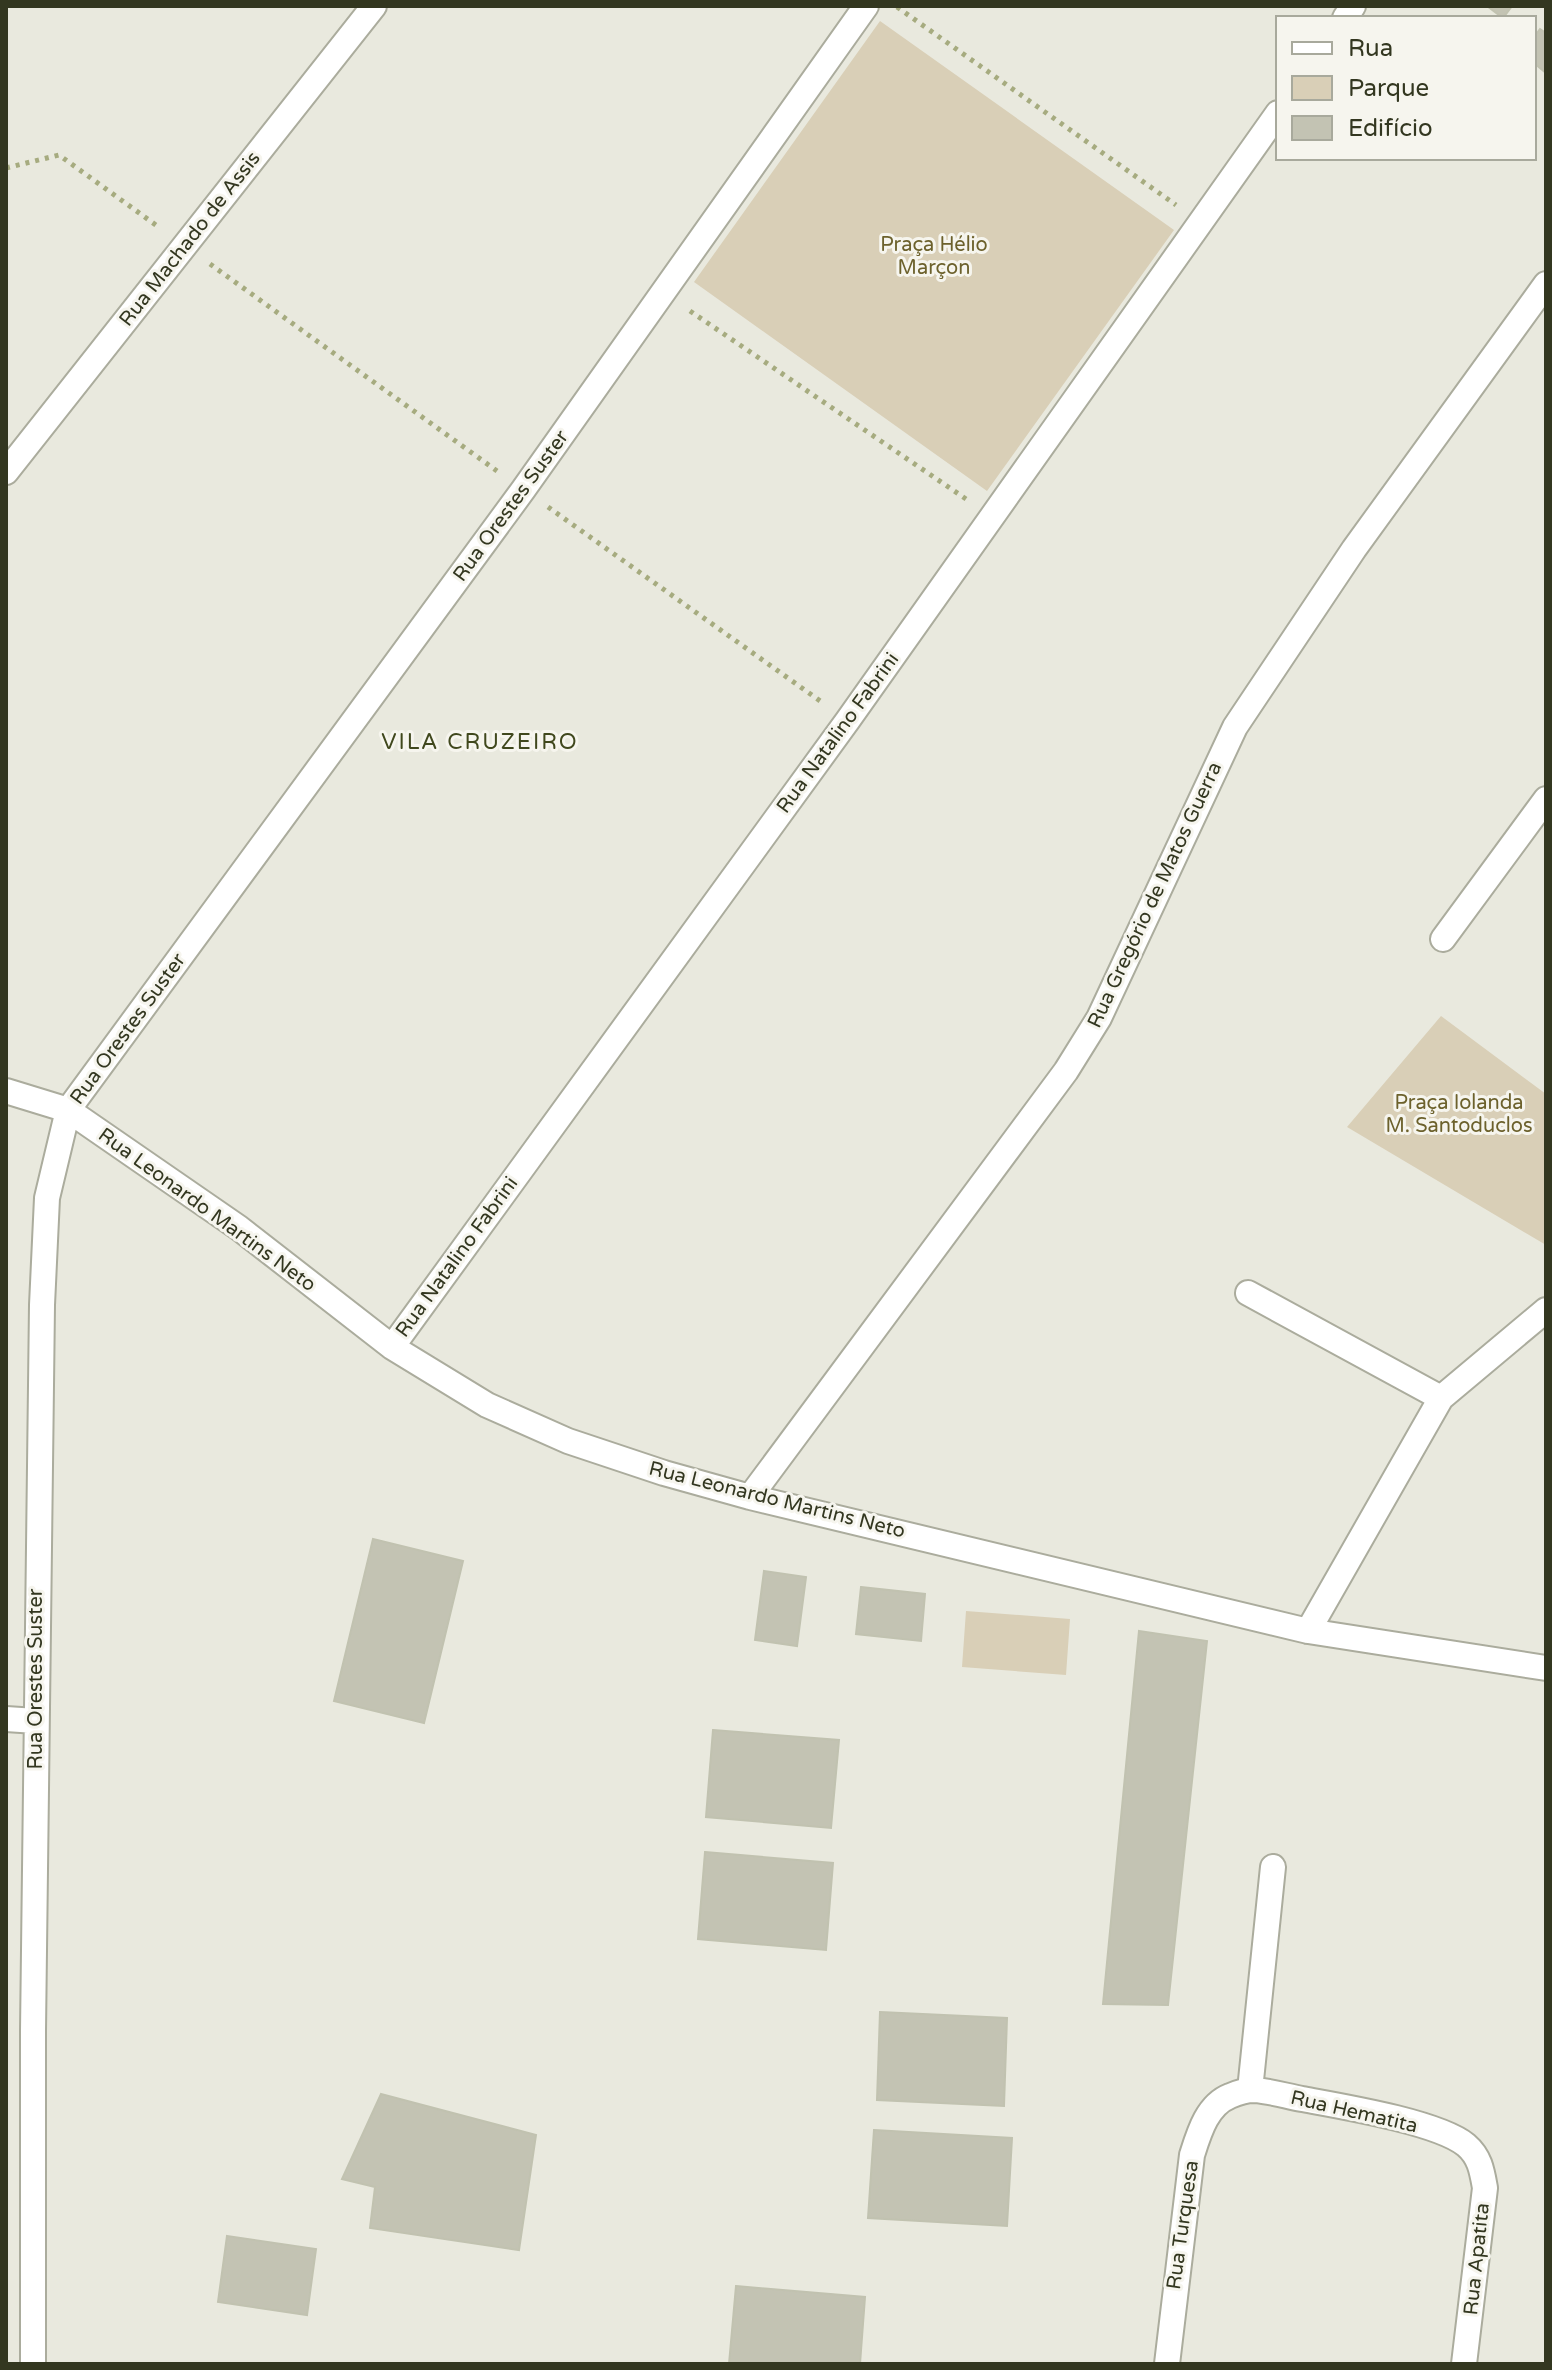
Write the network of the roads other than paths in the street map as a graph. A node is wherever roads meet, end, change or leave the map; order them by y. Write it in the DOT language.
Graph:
graph roads {
  1 [pos="374,6"];
  2 [pos="866,6"];
  3 [pos="1276,116"];
  4 [pos="1546,284"];
  5 [pos="6,472"];
  6 [pos="1546,799"];
  7 [pos="1443,939"];
  8 [pos="6,1091"];
  9 [pos="68,1110"];
  10 [pos="1248,1293"];
  11 [pos="1546,1310"];
  12 [pos="392,1347"];
  13 [pos="1441,1398"];
  14 [pos="750,1497"];
  15 [pos="1308,1631"];
  16 [pos="1546,1668"];
  17 [pos="6,1719"];
  18 [pos="36,1721"];
  19 [pos="1273,1867"];
  20 [pos="1250,2090"];
  21 [pos="1227,2097"];
  22 [pos="1475,2155"];
  23 [pos="33,2364"];
  24 [pos="1167,2364"];
  25 [pos="1464,2364"];
  1 -- 5 [label="street, Rua Machado de Assis"];
  2 -- 9 [label="street, Rua Orestes Suster"];
  3 -- 12 [label="street, Rua Natalino Fabrini"];
  4 -- 14 [label="street, Rua Gregório de Matos Guerra"];
  6 -- 7 [label="street"];
  8 -- 9 [label="street, Rua Leonardo Martins Neto"];
  9 -- 12 [label="street, Rua Leonardo Martins Neto"];
  9 -- 18 [label="street, Rua Orestes Suster"];
  10 -- 13 [label="street"];
  11 -- 13 [label="street"];
  12 -- 14 [label="street, Rua Leonardo Martins Neto"];
  13 -- 15 [label="street"];
  14 -- 15 [label="street, Rua Leonardo Martins Neto"];
  15 -- 16 [label="street, Rua Leonardo Martins Neto"];
  17 -- 18 [label="street"];
  18 -- 23 [label="street, Rua Orestes Suster"];
  19 -- 20 [label="street"];
  20 -- 21 [label="street, Rua Hematita"];
  20 -- 22 [label="street, Rua Hematita"];
  21 -- 24 [label="street, Rua Turquesa"];
  22 -- 25 [label="street, Rua Apatita"];
}
